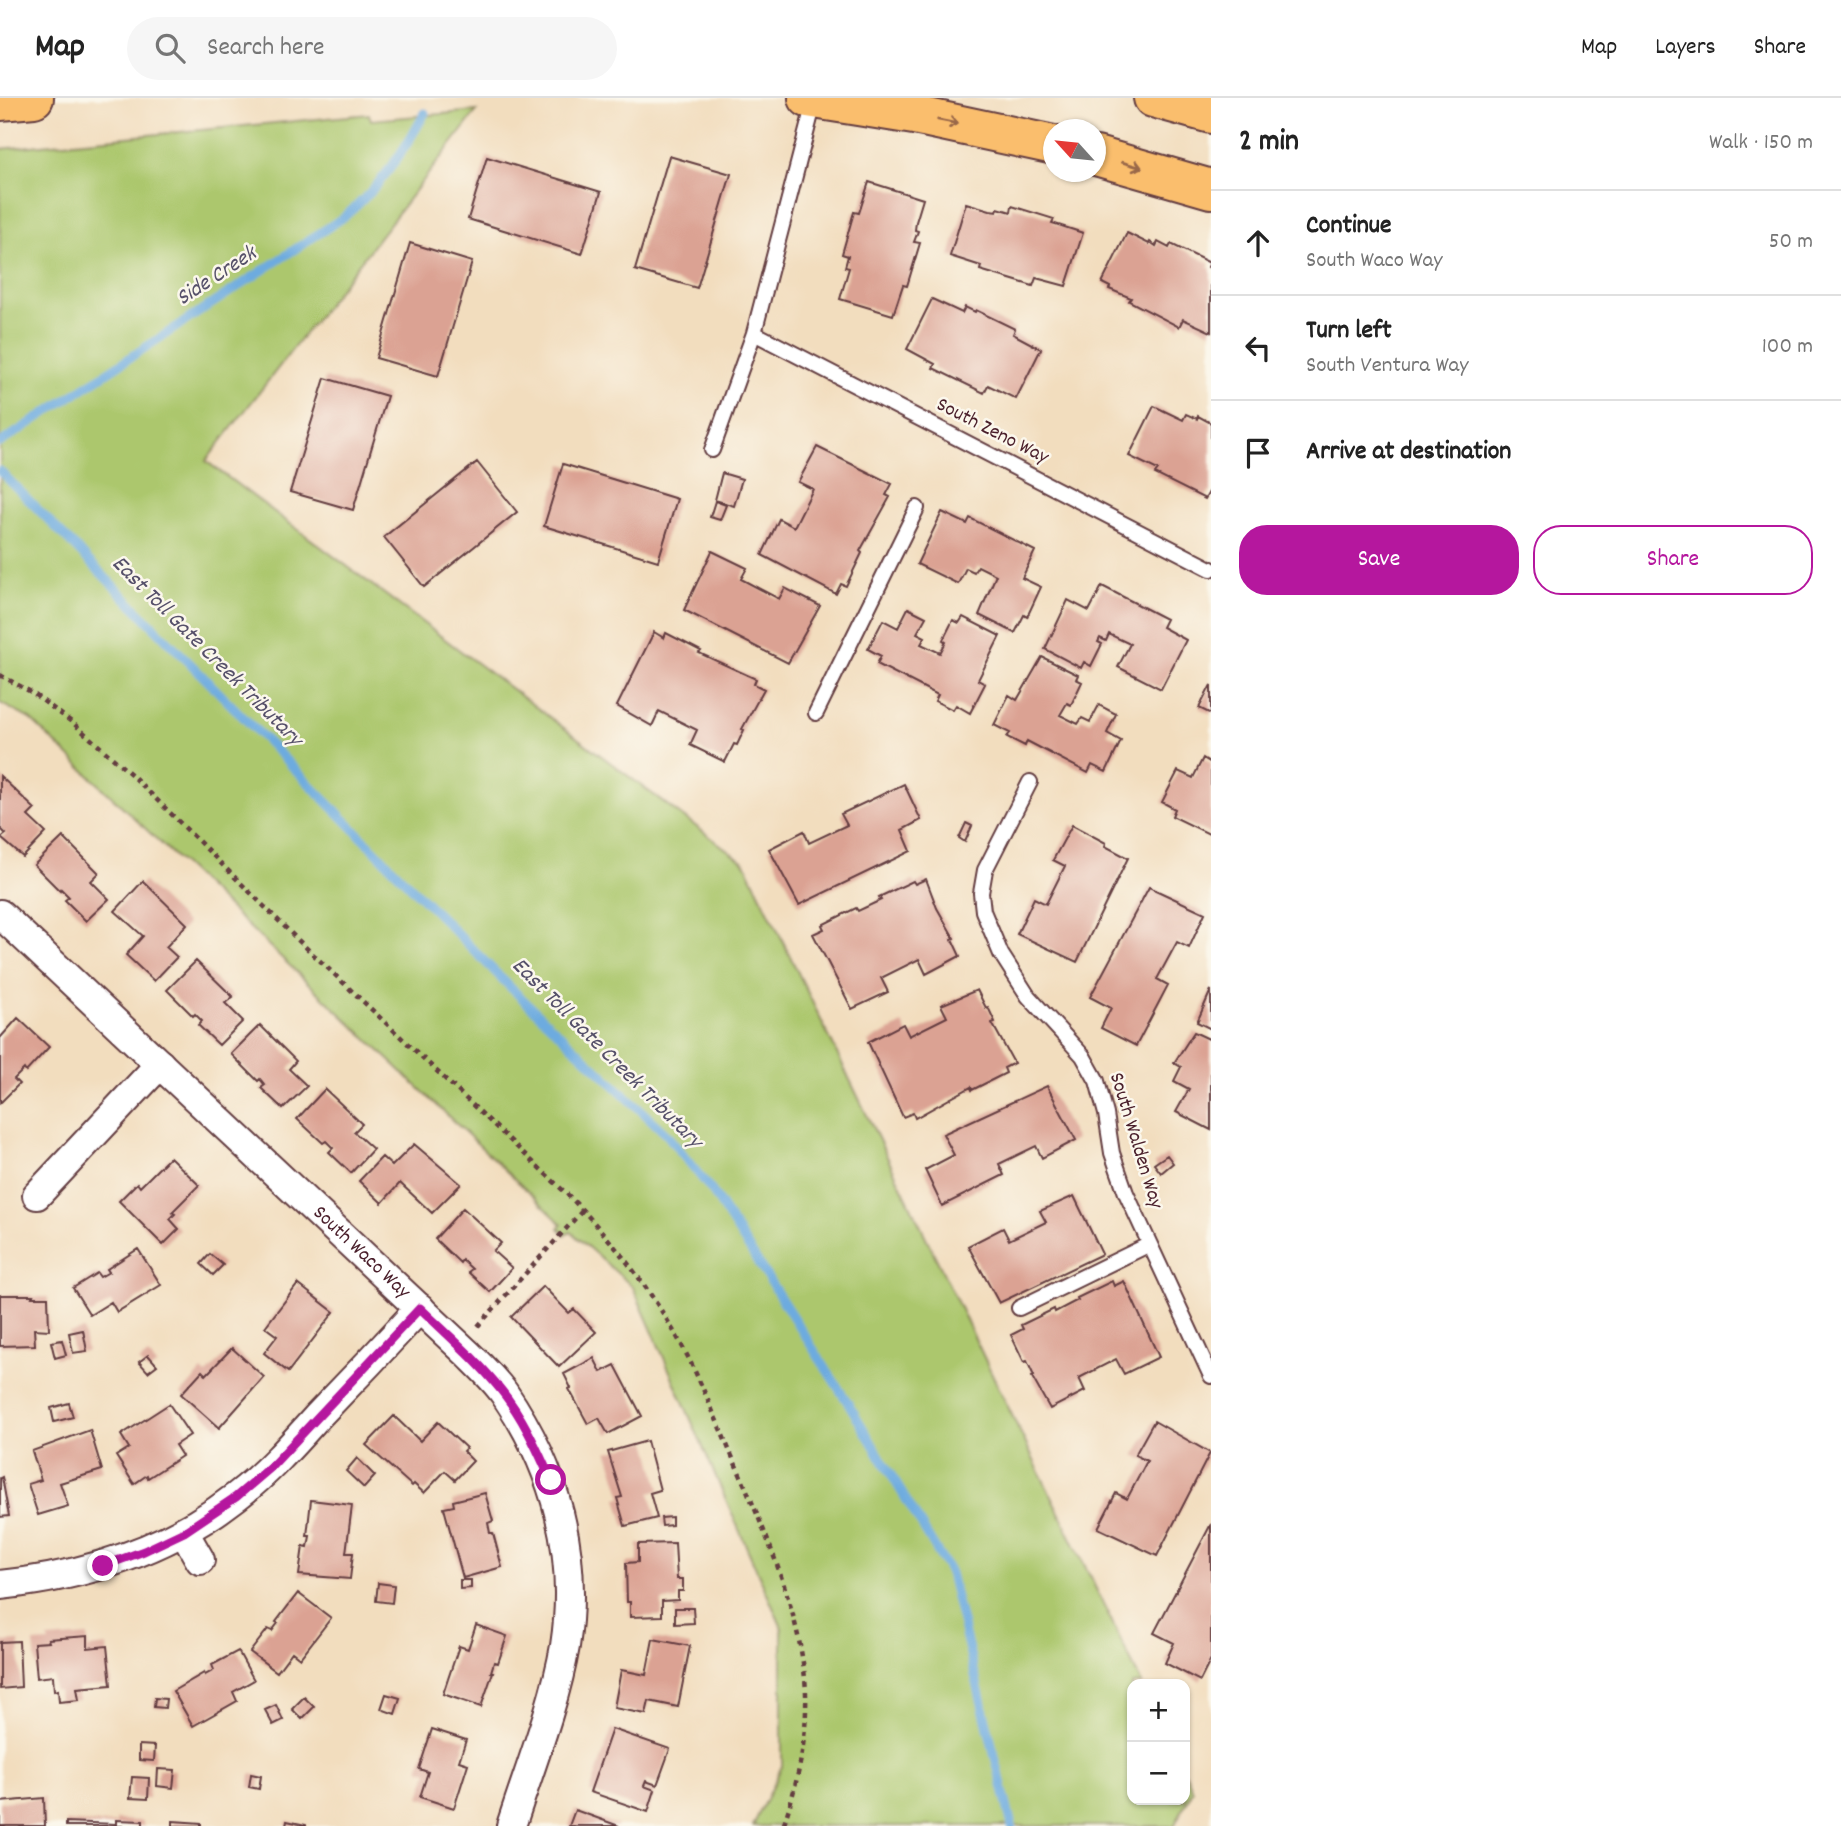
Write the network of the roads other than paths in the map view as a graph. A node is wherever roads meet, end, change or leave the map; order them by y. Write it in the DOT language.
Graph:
graph roads {
  1 [pos="34,98"];
  2 [pos="808,98"];
  3 [pos="815,98"];
  4 [pos="1153,98"];
  5 [pos="0,101"];
  6 [pos="1211,114"];
  7 [pos="1043,143"];
  8 [pos="1106,159"];
  9 [pos="1211,189"];
  10 [pos="754,333"];
  11 [pos="712,450"];
  12 [pos="917,508"];
  13 [pos="1211,569"];
  14 [pos="816,713"];
  15 [pos="1030,782"];
  16 [pos="0,914"];
  17 [pos="160,1064"];
  18 [pos="37,1195"];
  19 [pos="1148,1245"];
  20 [pos="420,1308"];
  21 [pos="1019,1308"];
  22 [pos="1211,1376"];
  23 [pos="184,1532"];
  24 [pos="200,1560"];
  25 [pos="0,1585"];
  26 [pos="511,1826"];
  1 -- 5 [label="main road"];
  2 -- 3 [label="main road"];
  3 -- 7 [label="main road, one-way"];
  3 -- 10 [label="lane"];
  4 -- 6 [label="main road"];
  8 -- 9 [label="main road, one-way"];
  10 -- 11 [label="lane"];
  10 -- 13 [label="lane, South Zeno Way"];
  12 -- 14 [label="lane"];
  15 -- 19 [label="lane, South Walden Way"];
  16 -- 17 [label="street, South Waco Way"];
  17 -- 18 [label="street"];
  17 -- 20 [label="street, South Waco Way"];
  19 -- 21 [label="lane"];
  19 -- 22 [label="lane, South Walden Way"];
  20 -- 23 [label="street"];
  20 -- 26 [label="street, South Waco Way"];
  23 -- 24 [label="street"];
  23 -- 25 [label="street"];
}
